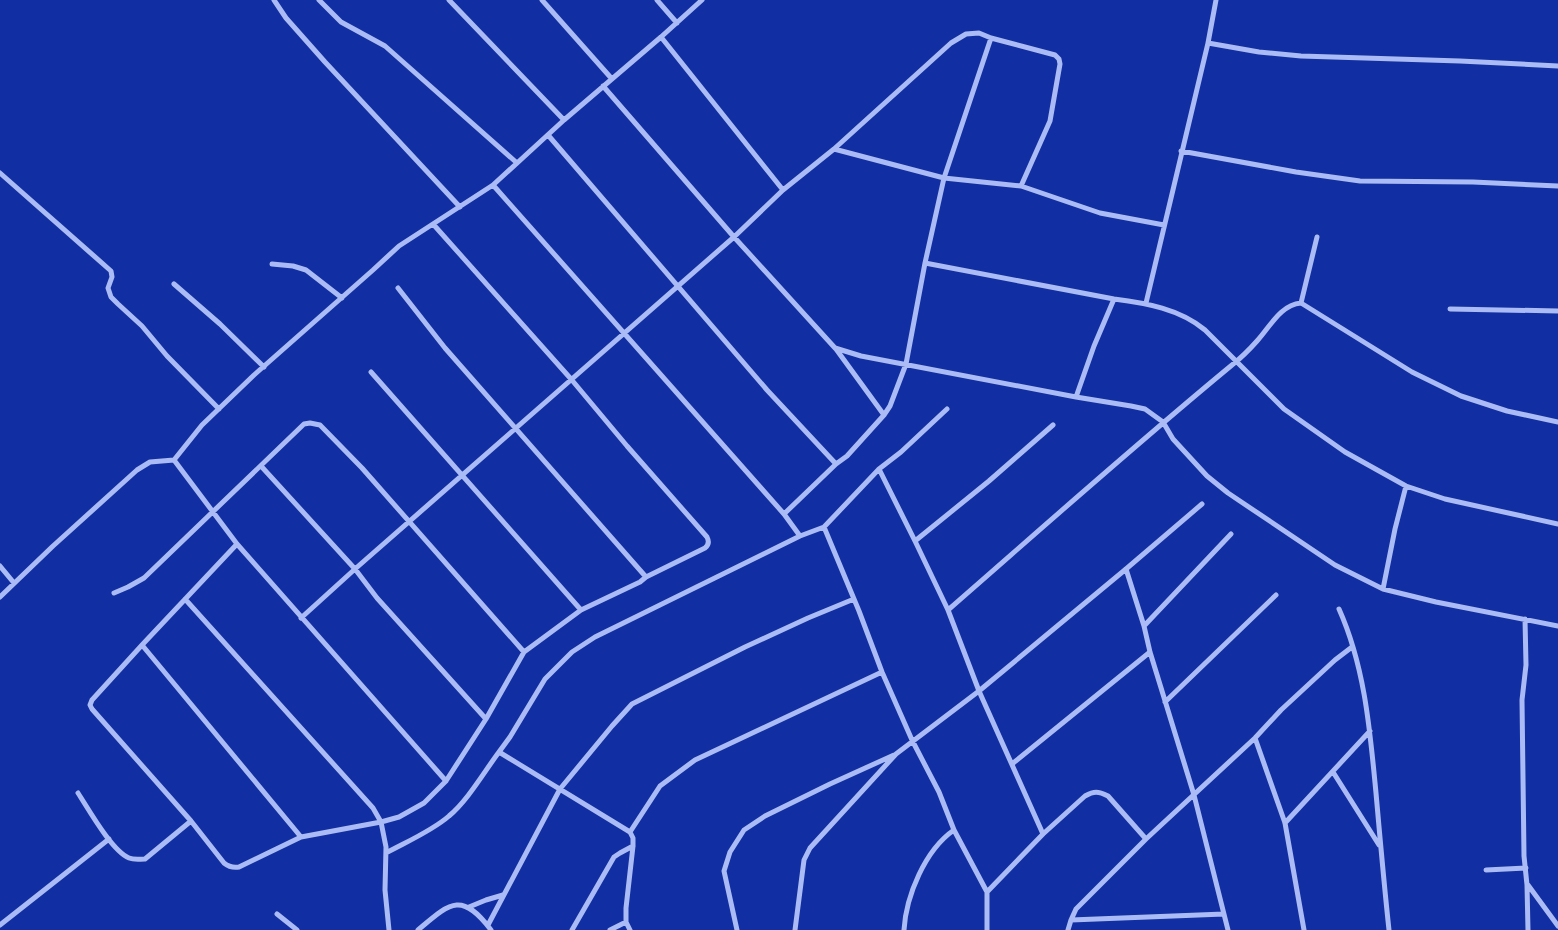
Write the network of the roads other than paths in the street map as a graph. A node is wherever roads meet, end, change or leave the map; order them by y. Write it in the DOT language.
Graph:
graph roads {
  1 [pos="274,0"];
  2 [pos="319,0"];
  3 [pos="449,0"];
  4 [pos="542,0"];
  5 [pos="657,0"];
  6 [pos="702,0"];
  7 [pos="1216,0"];
  8 [pos="677,23"];
  9 [pos="661,37"];
  10 [pos="991,38"];
  11 [pos="1208,43"];
  12 [pos="1558,66"];
  13 [pos="612,79"];
  14 [pos="603,86"];
  15 [pos="564,120"];
  16 [pos="548,135"];
  17 [pos="834,149"];
  18 [pos="1181,151"];
  19 [pos="517,163"];
  20 [pos="0,173"];
  21 [pos="944,178"];
  22 [pos="494,185"];
  23 [pos="1021,186"];
  24 [pos="1558,186"];
  25 [pos="783,190"];
  26 [pos="460,206"];
  27 [pos="433,224"];
  28 [pos="1164,225"];
  29 [pos="1317,236"];
  30 [pos="734,237"];
  31 [pos="925,263"];
  32 [pos="272,264"];
  33 [pos="174,284"];
  34 [pos="679,286"];
  35 [pos="398,288"];
  36 [pos="342,298"];
  37 [pos="1114,299"];
  38 [pos="1146,303"];
  39 [pos="1301,303"];
  40 [pos="1450,309"];
  41 [pos="1558,311"];
  42 [pos="625,333"];
  43 [pos="835,348"];
  44 [pos="1236,362"];
  45 [pos="906,364"];
  46 [pos="264,367"];
  47 [pos="371,372"];
  48 [pos="571,379"];
  49 [pos="1076,397"];
  50 [pos="947,408"];
  51 [pos="219,409"];
  52 [pos="884,415"];
  53 [pos="1558,422"];
  54 [pos="1161,423"];
  55 [pos="1053,425"];
  56 [pos="516,428"];
  57 [pos="174,460"];
  58 [pos="836,464"];
  59 [pos="262,466"];
  60 [pos="879,469"];
  61 [pos="462,475"];
  62 [pos="1406,486"];
  63 [pos="1202,504"];
  64 [pos="213,512"];
  65 [pos="786,516"];
  66 [pos="409,523"];
  67 [pos="1558,524"];
  68 [pos="824,527"];
  69 [pos="798,533"];
  70 [pos="1231,534"];
  71 [pos="916,541"];
  72 [pos="237,544"];
  73 [pos="0,566"];
  74 [pos="355,569"];
  75 [pos="1126,570"];
  76 [pos="646,577"];
  77 [pos="14,583"];
  78 [pos="1384,589"];
  79 [pos="114,593"];
  80 [pos="1276,595"];
  81 [pos="0,597"];
  82 [pos="185,599"];
  83 [pos="854,599"];
  84 [pos="1339,609"];
  85 [pos="581,610"];
  86 [pos="948,610"];
  87 [pos="301,618"];
  88 [pos="1525,619"];
  89 [pos="1144,626"];
  90 [pos="1558,626"];
  91 [pos="142,645"];
  92 [pos="1352,647"];
  93 [pos="524,652"];
  94 [pos="1150,652"];
  95 [pos="882,672"];
  96 [pos="979,691"];
  97 [pos="1165,702"];
  98 [pos="486,719"];
  99 [pos="1370,731"];
  100 [pos="1255,738"];
  101 [pos="912,740"];
  102 [pos="499,752"];
  103 [pos="896,754"];
  104 [pos="1012,764"];
  105 [pos="1333,772"];
  106 [pos="446,781"];
  107 [pos="560,789"];
  108 [pos="78,793"];
  109 [pos="1194,794"];
  110 [pos="191,821"];
  111 [pos="381,822"];
  112 [pos="1285,823"];
  113 [pos="954,830"];
  114 [pos="630,832"];
  115 [pos="1043,834"];
  116 [pos="300,837"];
  117 [pos="1146,838"];
  118 [pos="109,839"];
  119 [pos="633,846"];
  120 [pos="1381,847"];
  121 [pos="386,853"];
  122 [pos="1526,868"];
  123 [pos="1486,870"];
  124 [pos="1527,884"];
  125 [pos="987,892"];
  126 [pos="503,895"];
  127 [pos="469,907"];
  128 [pos="277,914"];
  129 [pos="1224,914"];
  130 [pos="1070,920"];
  131 [pos="626,922"];
  132 [pos="0,925"];
  133 [pos="1558,926"];
  134 [pos="490,928"];
  135 [pos="297,930"];
  136 [pos="389,930"];
  137 [pos="418,930"];
  138 [pos="572,930"];
  139 [pos="610,930"];
  140 [pos="630,930"];
  141 [pos="737,930"];
  142 [pos="795,930"];
  143 [pos="904,930"];
  144 [pos="987,930"];
  145 [pos="1068,930"];
  146 [pos="1228,930"];
  147 [pos="1304,930"];
  148 [pos="1389,930"];
  149 [pos="1528,930"];
  1 -- 26 [label="street"];
  2 -- 19 [label="street"];
  3 -- 15 [label="street"];
  4 -- 13 [label="street"];
  5 -- 8 [label="street"];
  6 -- 8 [label="street"];
  7 -- 11 [label="street"];
  8 -- 9 [label="street"];
  9 -- 13 [label="street"];
  9 -- 25 [label="street"];
  10 -- 17 [label="street"];
  10 -- 21 [label="street"];
  10 -- 23 [label="street"];
  11 -- 12 [label="street"];
  11 -- 18 [label="street"];
  13 -- 14 [label="street"];
  14 -- 15 [label="street"];
  14 -- 30 [label="street"];
  15 -- 16 [label="street"];
  16 -- 19 [label="street"];
  16 -- 34 [label="street"];
  17 -- 21 [label="street"];
  17 -- 25 [label="street"];
  18 -- 24 [label="street"];
  18 -- 28 [label="street"];
  19 -- 22 [label="street"];
  20 -- 51 [label="street"];
  21 -- 23 [label="street"];
  21 -- 31 [label="street"];
  22 -- 26 [label="street"];
  22 -- 42 [label="street"];
  23 -- 28 [label="street"];
  25 -- 30 [label="street"];
  26 -- 27 [label="street"];
  27 -- 36 [label="street"];
  27 -- 48 [label="street"];
  28 -- 38 [label="street"];
  29 -- 39 [label="street"];
  30 -- 34 [label="street"];
  30 -- 43 [label="street"];
  31 -- 37 [label="street"];
  31 -- 45 [label="street"];
  32 -- 36 [label="street"];
  33 -- 46 [label="street"];
  34 -- 42 [label="street"];
  34 -- 58 [label="street"];
  35 -- 56 [label="street"];
  36 -- 46 [label="street"];
  37 -- 38 [label="street"];
  37 -- 49 [label="street"];
  38 -- 44 [label="street"];
  39 -- 44 [label="street"];
  39 -- 53 [label="street"];
  40 -- 41 [label="street"];
  42 -- 48 [label="street"];
  42 -- 65 [label="street"];
  43 -- 45 [label="street"];
  43 -- 52 [label="street"];
  44 -- 54 [label="street"];
  44 -- 62 [label="street"];
  45 -- 49 [label="street"];
  45 -- 52 [label="street"];
  46 -- 51 [label="street"];
  47 -- 61 [label="street"];
  48 -- 56 [label="street"];
  48 -- 76 [label="street"];
  49 -- 54 [label="street"];
  50 -- 60 [label="street"];
  51 -- 57 [label="street"];
  52 -- 58 [label="street"];
  54 -- 78 [label="street"];
  54 -- 86 [label="street"];
  55 -- 71 [label="street"];
  56 -- 61 [label="street"];
  56 -- 76 [label="street"];
  57 -- 64 [label="street"];
  57 -- 77 [label="street"];
  58 -- 65 [label="street"];
  59 -- 64 [label="street"];
  59 -- 66 [label="street"];
  59 -- 74 [label="street"];
  60 -- 68 [label="street"];
  60 -- 71 [label="street"];
  61 -- 66 [label="street"];
  61 -- 85 [label="street"];
  62 -- 67 [label="street"];
  62 -- 78 [label="street"];
  63 -- 75 [label="street"];
  64 -- 72 [label="street"];
  64 -- 79 [label="street"];
  65 -- 69 [label="street"];
  66 -- 74 [label="street"];
  66 -- 93 [label="street"];
  68 -- 69 [label="street"];
  68 -- 83 [label="street"];
  69 -- 102 [label="street"];
  70 -- 89 [label="street"];
  71 -- 86 [label="street"];
  72 -- 82 [label="street"];
  72 -- 87 [label="street"];
  73 -- 77 [label="street"];
  74 -- 87 [label="street"];
  74 -- 98 [label="street"];
  75 -- 89 [label="street"];
  75 -- 96 [label="street"];
  76 -- 85 [label="street"];
  77 -- 81 [label="street"];
  78 -- 88 [label="street"];
  80 -- 97 [label="street"];
  82 -- 91 [label="street"];
  82 -- 111 [label="street"];
  83 -- 95 [label="street"];
  83 -- 107 [label="street"];
  84 -- 92 [label="street"];
  85 -- 93 [label="street"];
  86 -- 96 [label="street"];
  87 -- 106 [label="street"];
  88 -- 90 [label="street"];
  88 -- 122 [label="street"];
  89 -- 94 [label="street"];
  91 -- 110 [label="street"];
  91 -- 116 [label="street"];
  92 -- 99 [label="street"];
  92 -- 100 [label="street"];
  93 -- 98 [label="street"];
  94 -- 97 [label="street"];
  94 -- 104 [label="street"];
  95 -- 101 [label="street"];
  95 -- 114 [label="street"];
  96 -- 101 [label="street"];
  96 -- 104 [label="street"];
  97 -- 109 [label="street"];
  98 -- 106 [label="street"];
  99 -- 105 [label="street"];
  99 -- 120 [label="street"];
  100 -- 109 [label="street"];
  100 -- 112 [label="street"];
  101 -- 103 [label="street"];
  101 -- 113 [label="street"];
  102 -- 107 [label="street"];
  102 -- 121 [label="street"];
  103 -- 141 [label="street"];
  103 -- 142 [label="street"];
  104 -- 115 [label="street"];
  105 -- 112 [label="street"];
  105 -- 120 [label="street"];
  106 -- 111 [label="street"];
  107 -- 114 [label="street"];
  107 -- 126 [label="street"];
  108 -- 118 [label="street"];
  109 -- 117 [label="street"];
  109 -- 129 [label="street"];
  110 -- 116 [label="street"];
  110 -- 118 [label="street"];
  111 -- 116 [label="street"];
  111 -- 121 [label="street"];
  112 -- 147 [label="street"];
  113 -- 125 [label="street"];
  113 -- 143 [label="street"];
  114 -- 119 [label="street"];
  115 -- 117 [label="street"];
  115 -- 125 [label="street"];
  117 -- 130 [label="street"];
  118 -- 132 [label="street"];
  119 -- 131 [label="street"];
  119 -- 138 [label="street"];
  120 -- 148 [label="street"];
  121 -- 136 [label="street"];
  122 -- 123 [label="street"];
  122 -- 124 [label="street"];
  124 -- 133 [label="street"];
  124 -- 149 [label="street"];
  125 -- 144 [label="street"];
  126 -- 127 [label="street"];
  126 -- 134 [label="street"];
  127 -- 134 [label="street"];
  127 -- 137 [label="street"];
  128 -- 135 [label="street"];
  129 -- 130 [label="street"];
  129 -- 146 [label="street"];
  130 -- 145 [label="street"];
  131 -- 139 [label="street"];
  131 -- 140 [label="street"];
}
